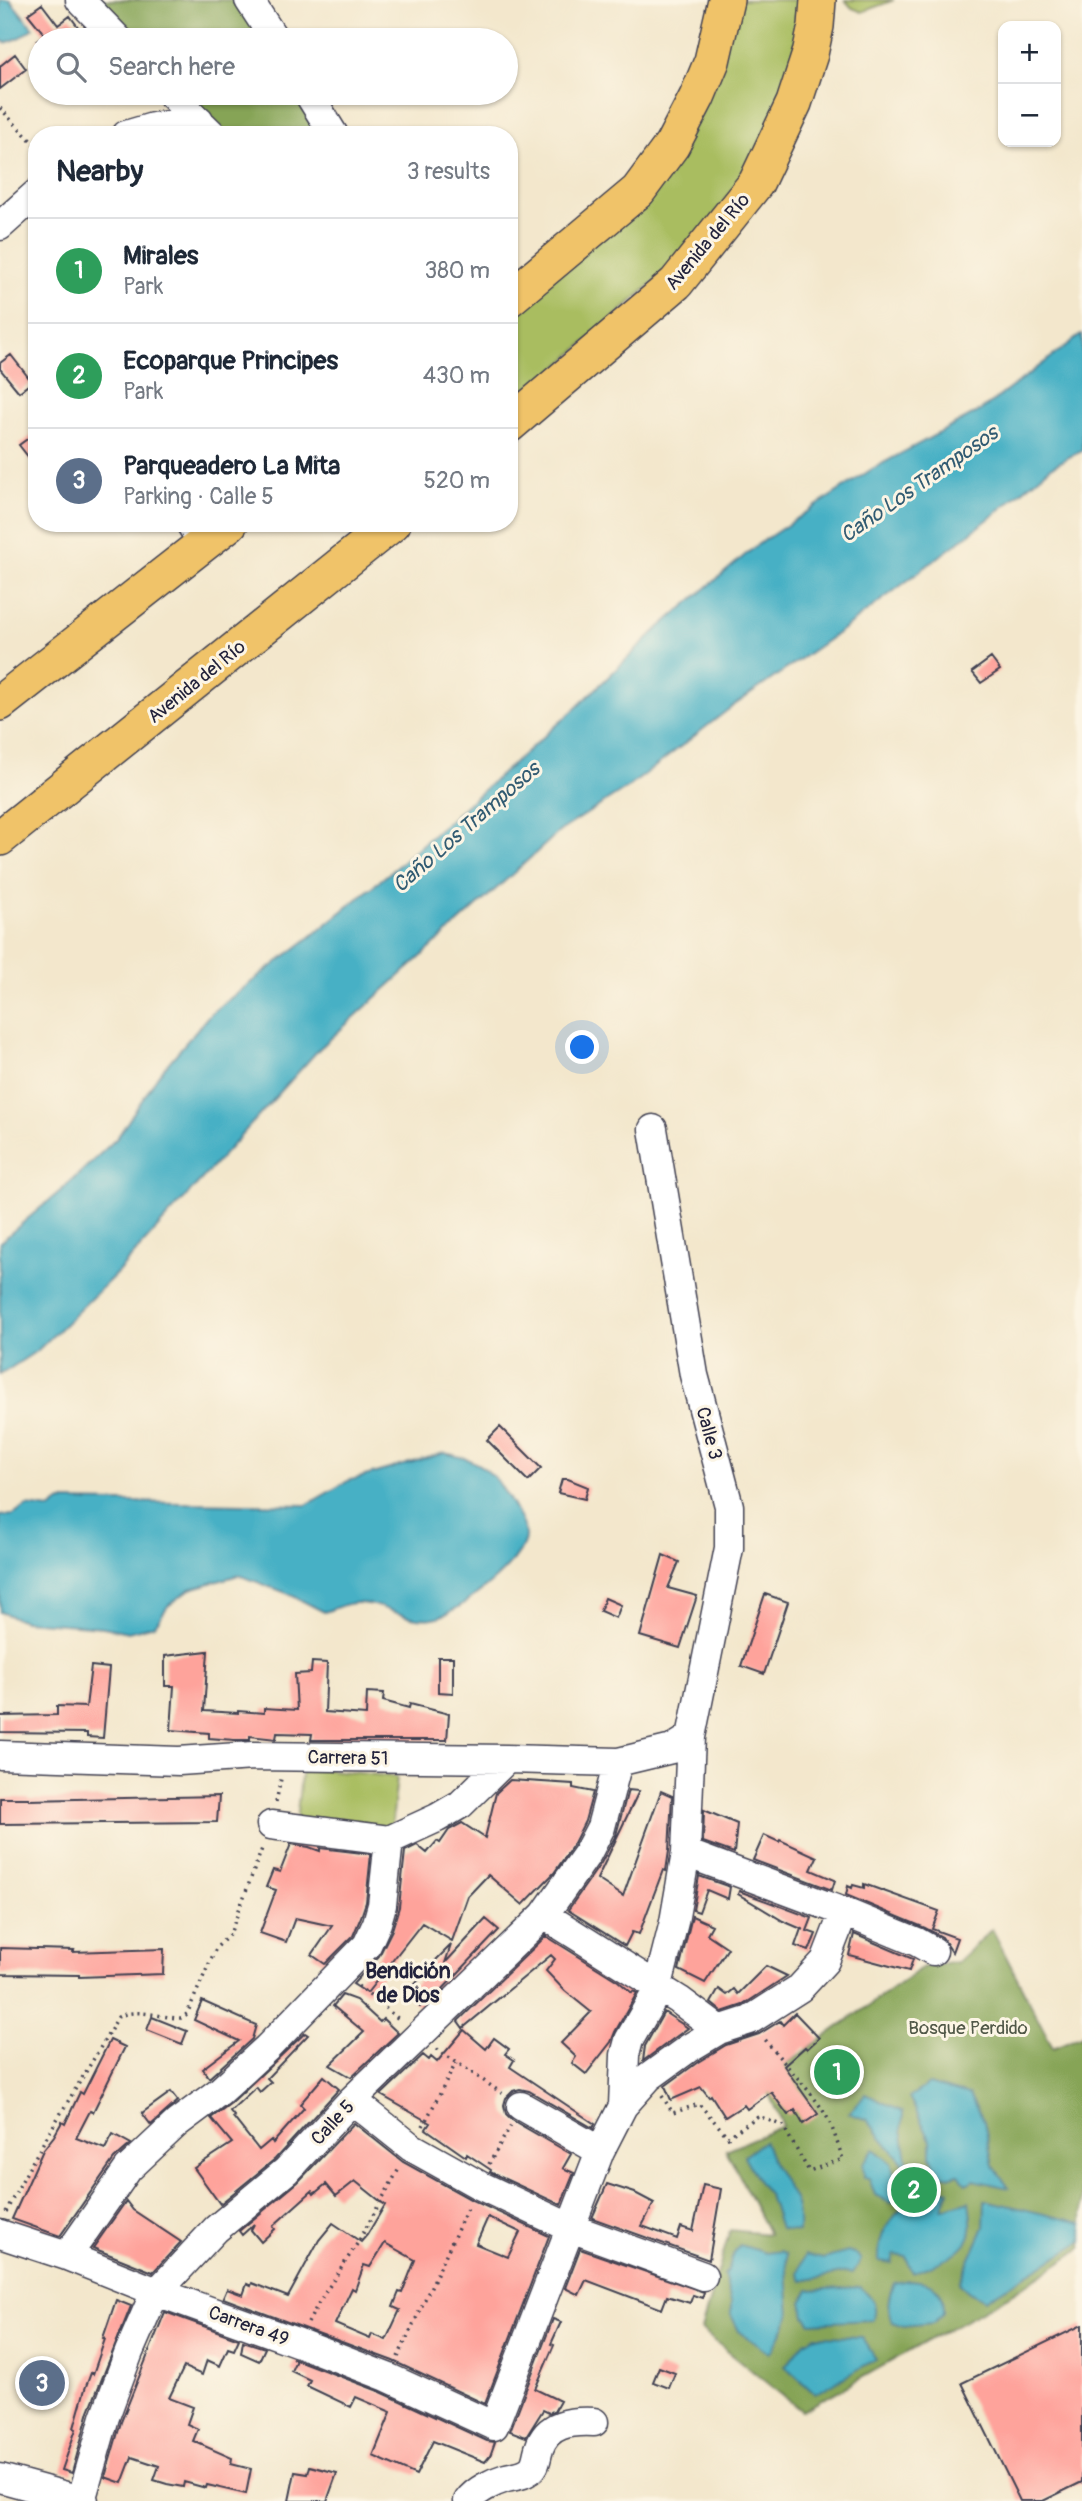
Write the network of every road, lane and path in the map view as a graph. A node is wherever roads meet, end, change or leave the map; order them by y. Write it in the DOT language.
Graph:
graph roads {
  1 [pos="80,0"];
  2 [pos="249,0"];
  3 [pos="726,0"];
  4 [pos="818,0"];
  5 [pos="107,28"];
  6 [pos="267,28"];
  7 [pos="182,105"];
  8 [pos="315,105"];
  9 [pos="0,108"];
  10 [pos="204,126"];
  11 [pos="328,126"];
  12 [pos="28,138"];
  13 [pos="28,201"];
  14 [pos="0,226"];
  15 [pos="518,291"];
  16 [pos="518,417"];
  17 [pos="382,532"];
  18 [pos="197,534"];
  19 [pos="0,703"];
  20 [pos="0,838"];
  21 [pos="653,1129"];
  22 [pos="691,1737"];
  23 [pos="0,1755"];
  24 [pos="285,1756"];
  25 [pos="507,1759"];
  26 [pos="618,1762"];
  27 [pos="271,1825"];
  28 [pos="389,1840"];
  29 [pos="686,1853"];
  30 [pos="844,1912"];
  31 [pos="544,1914"];
  32 [pos="933,1951"];
  33 [pos="658,1987"];
  34 [pos="750,2020"];
  35 [pos="719,2030"];
  36 [pos="456,2063"];
  37 [pos="649,2077"];
  38 [pos="352,2100"];
  39 [pos="521,2106"];
  40 [pos="623,2106"];
  41 [pos="411,2147"];
  42 [pos="600,2151"];
  43 [pos="478,2185"];
  44 [pos="3,2224"];
  45 [pos="571,2228"];
  46 [pos="67,2256"];
  47 [pos="702,2276"];
  48 [pos="158,2292"];
  49 [pos="299,2343"];
  50 [pos="387,2377"];
  51 [pos="594,2422"];
  52 [pos="0,2478"];
  53 [pos="82,2501"];
  54 [pos="468,2501"];
  1 -- 5 [label="street"];
  2 -- 6 [label="street"];
  3 -- 15 [label="main road"];
  4 -- 16 [label="main road, Avenida del Río"];
  7 -- 10 [label="street"];
  8 -- 11 [label="street"];
  9 -- 12 [label="path"];
  13 -- 14 [label="street"];
  17 -- 20 [label="main road, Avenida del Río"];
  18 -- 19 [label="main road"];
  21 -- 22 [label="street, Calle 3"];
  22 -- 26 [label="street, Carrera 51"];
  22 -- 29 [label="street, Calle 3"];
  23 -- 24 [label="street, Carrera 51"];
  24 -- 25 [label="street, Carrera 51"];
  24 -- 27 [label="path"];
  25 -- 26 [label="street, Carrera 51"];
  25 -- 28 [label="street"];
  26 -- 31 [label="street, Calle 5"];
  27 -- 28 [label="street"];
  27 -- 44 [label="path"];
  28 -- 46 [label="street"];
  29 -- 30 [label="street"];
  29 -- 33 [label="street, Calle 3"];
  30 -- 32 [label="street"];
  30 -- 34 [label="street"];
  31 -- 33 [label="street"];
  31 -- 38 [label="street, Calle 5"];
  33 -- 35 [label="street"];
  33 -- 40 [label="street, Calle 3"];
  34 -- 35 [label="street"];
  34 -- 37 [label="path"];
  35 -- 37 [label="street"];
  36 -- 41 [label="path"];
  37 -- 40 [label="street"];
  38 -- 41 [label="street"];
  38 -- 48 [label="street, Calle 5"];
  39 -- 42 [label="street"];
  39 -- 43 [label="path"];
  40 -- 42 [label="street"];
  41 -- 43 [label="street"];
  41 -- 49 [label="path"];
  42 -- 45 [label="street"];
  43 -- 45 [label="street"];
  43 -- 50 [label="path"];
  44 -- 46 [label="street, Carrera 49"];
  45 -- 47 [label="street"];
  45 -- 50 [label="street, Carrera 49"];
  46 -- 48 [label="street, Carrera 49"];
  48 -- 49 [label="street, Carrera 49"];
  48 -- 53 [label="street, Calle 5"];
  49 -- 50 [label="street, Carrera 49"];
  51 -- 54 [label="street"];
  52 -- 53 [label="street"];
}
